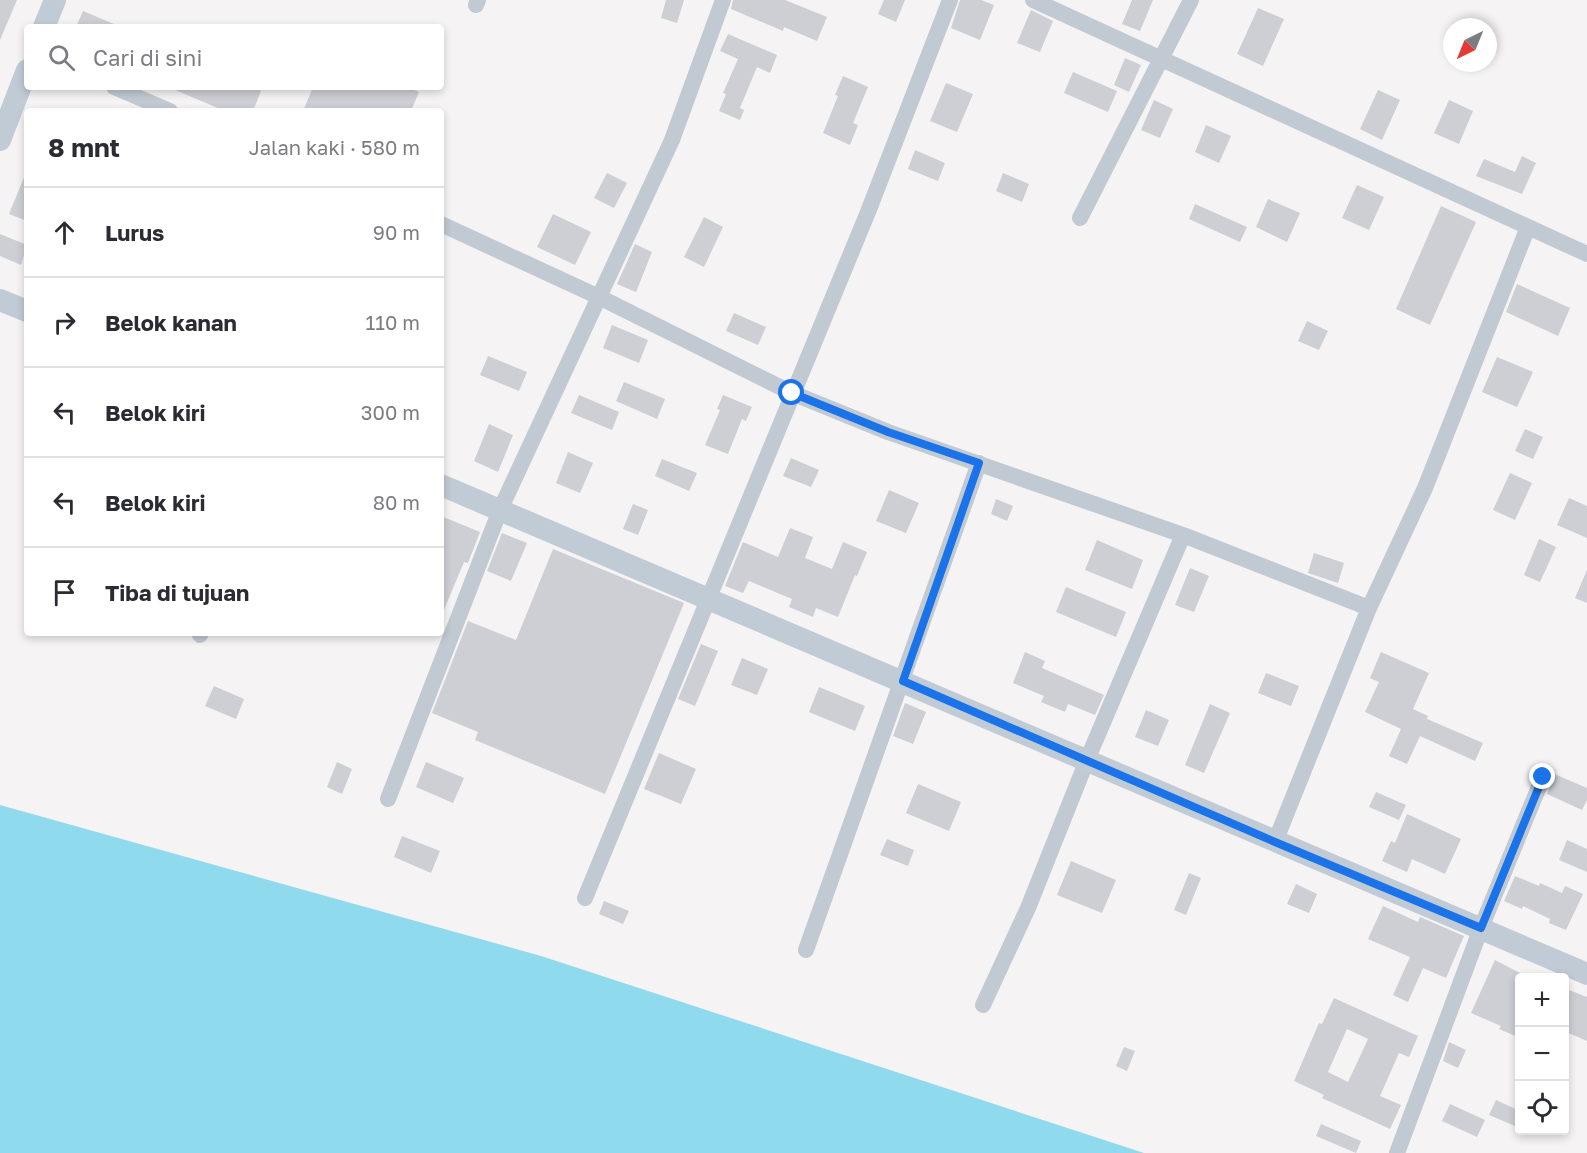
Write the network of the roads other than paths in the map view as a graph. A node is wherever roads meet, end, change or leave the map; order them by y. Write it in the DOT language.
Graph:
graph roads {
  1 [pos="55,0"];
  2 [pos="723,0"];
  3 [pos="950,0"];
  4 [pos="1033,0"];
  5 [pos="1191,0"];
  6 [pos="45,24"];
  7 [pos="1162,58"];
  8 [pos="24,78"];
  9 [pos="121,90"];
  10 [pos="163,108"];
  11 [pos="0,140"];
  12 [pos="1080,218"];
  13 [pos="444,225"];
  14 [pos="1528,227"];
  15 [pos="1587,254"];
  16 [pos="599,297"];
  17 [pos="0,300"];
  18 [pos="24,310"];
  19 [pos="792,393"];
  20 [pos="979,463"];
  21 [pos="444,486"];
  22 [pos="500,510"];
  23 [pos="1183,535"];
  24 [pos="709,598"];
  25 [pos="1369,609"];
  26 [pos="903,681"];
  27 [pos="1087,760"];
  28 [pos="1543,777"];
  29 [pos="388,799"];
  30 [pos="1275,842"];
  31 [pos="585,898"];
  32 [pos="1481,928"];
  33 [pos="806,950"];
  34 [pos="1587,974"];
  35 [pos="983,1005"];
  36 [pos="1397,1153"];
  1 -- 6 [label="street"];
  2 -- 16 [label="street"];
  3 -- 19 [label="street"];
  4 -- 7 [label="street"];
  5 -- 7 [label="street"];
  7 -- 12 [label="street"];
  7 -- 14 [label="street"];
  8 -- 11 [label="street"];
  9 -- 10 [label="street"];
  13 -- 16 [label="street"];
  14 -- 15 [label="street"];
  14 -- 25 [label="street"];
  16 -- 19 [label="street"];
  16 -- 22 [label="street"];
  17 -- 18 [label="street"];
  19 -- 20 [label="street"];
  19 -- 24 [label="street"];
  20 -- 23 [label="street"];
  20 -- 26 [label="street"];
  21 -- 22 [label="street"];
  22 -- 24 [label="street"];
  22 -- 29 [label="street"];
  23 -- 25 [label="street"];
  23 -- 27 [label="street"];
  24 -- 26 [label="street"];
  24 -- 31 [label="street"];
  25 -- 30 [label="street"];
  26 -- 27 [label="street"];
  26 -- 33 [label="street"];
  27 -- 30 [label="street"];
  27 -- 35 [label="street"];
  28 -- 32 [label="street"];
  30 -- 32 [label="street"];
  32 -- 34 [label="street"];
  32 -- 36 [label="street"];
}
